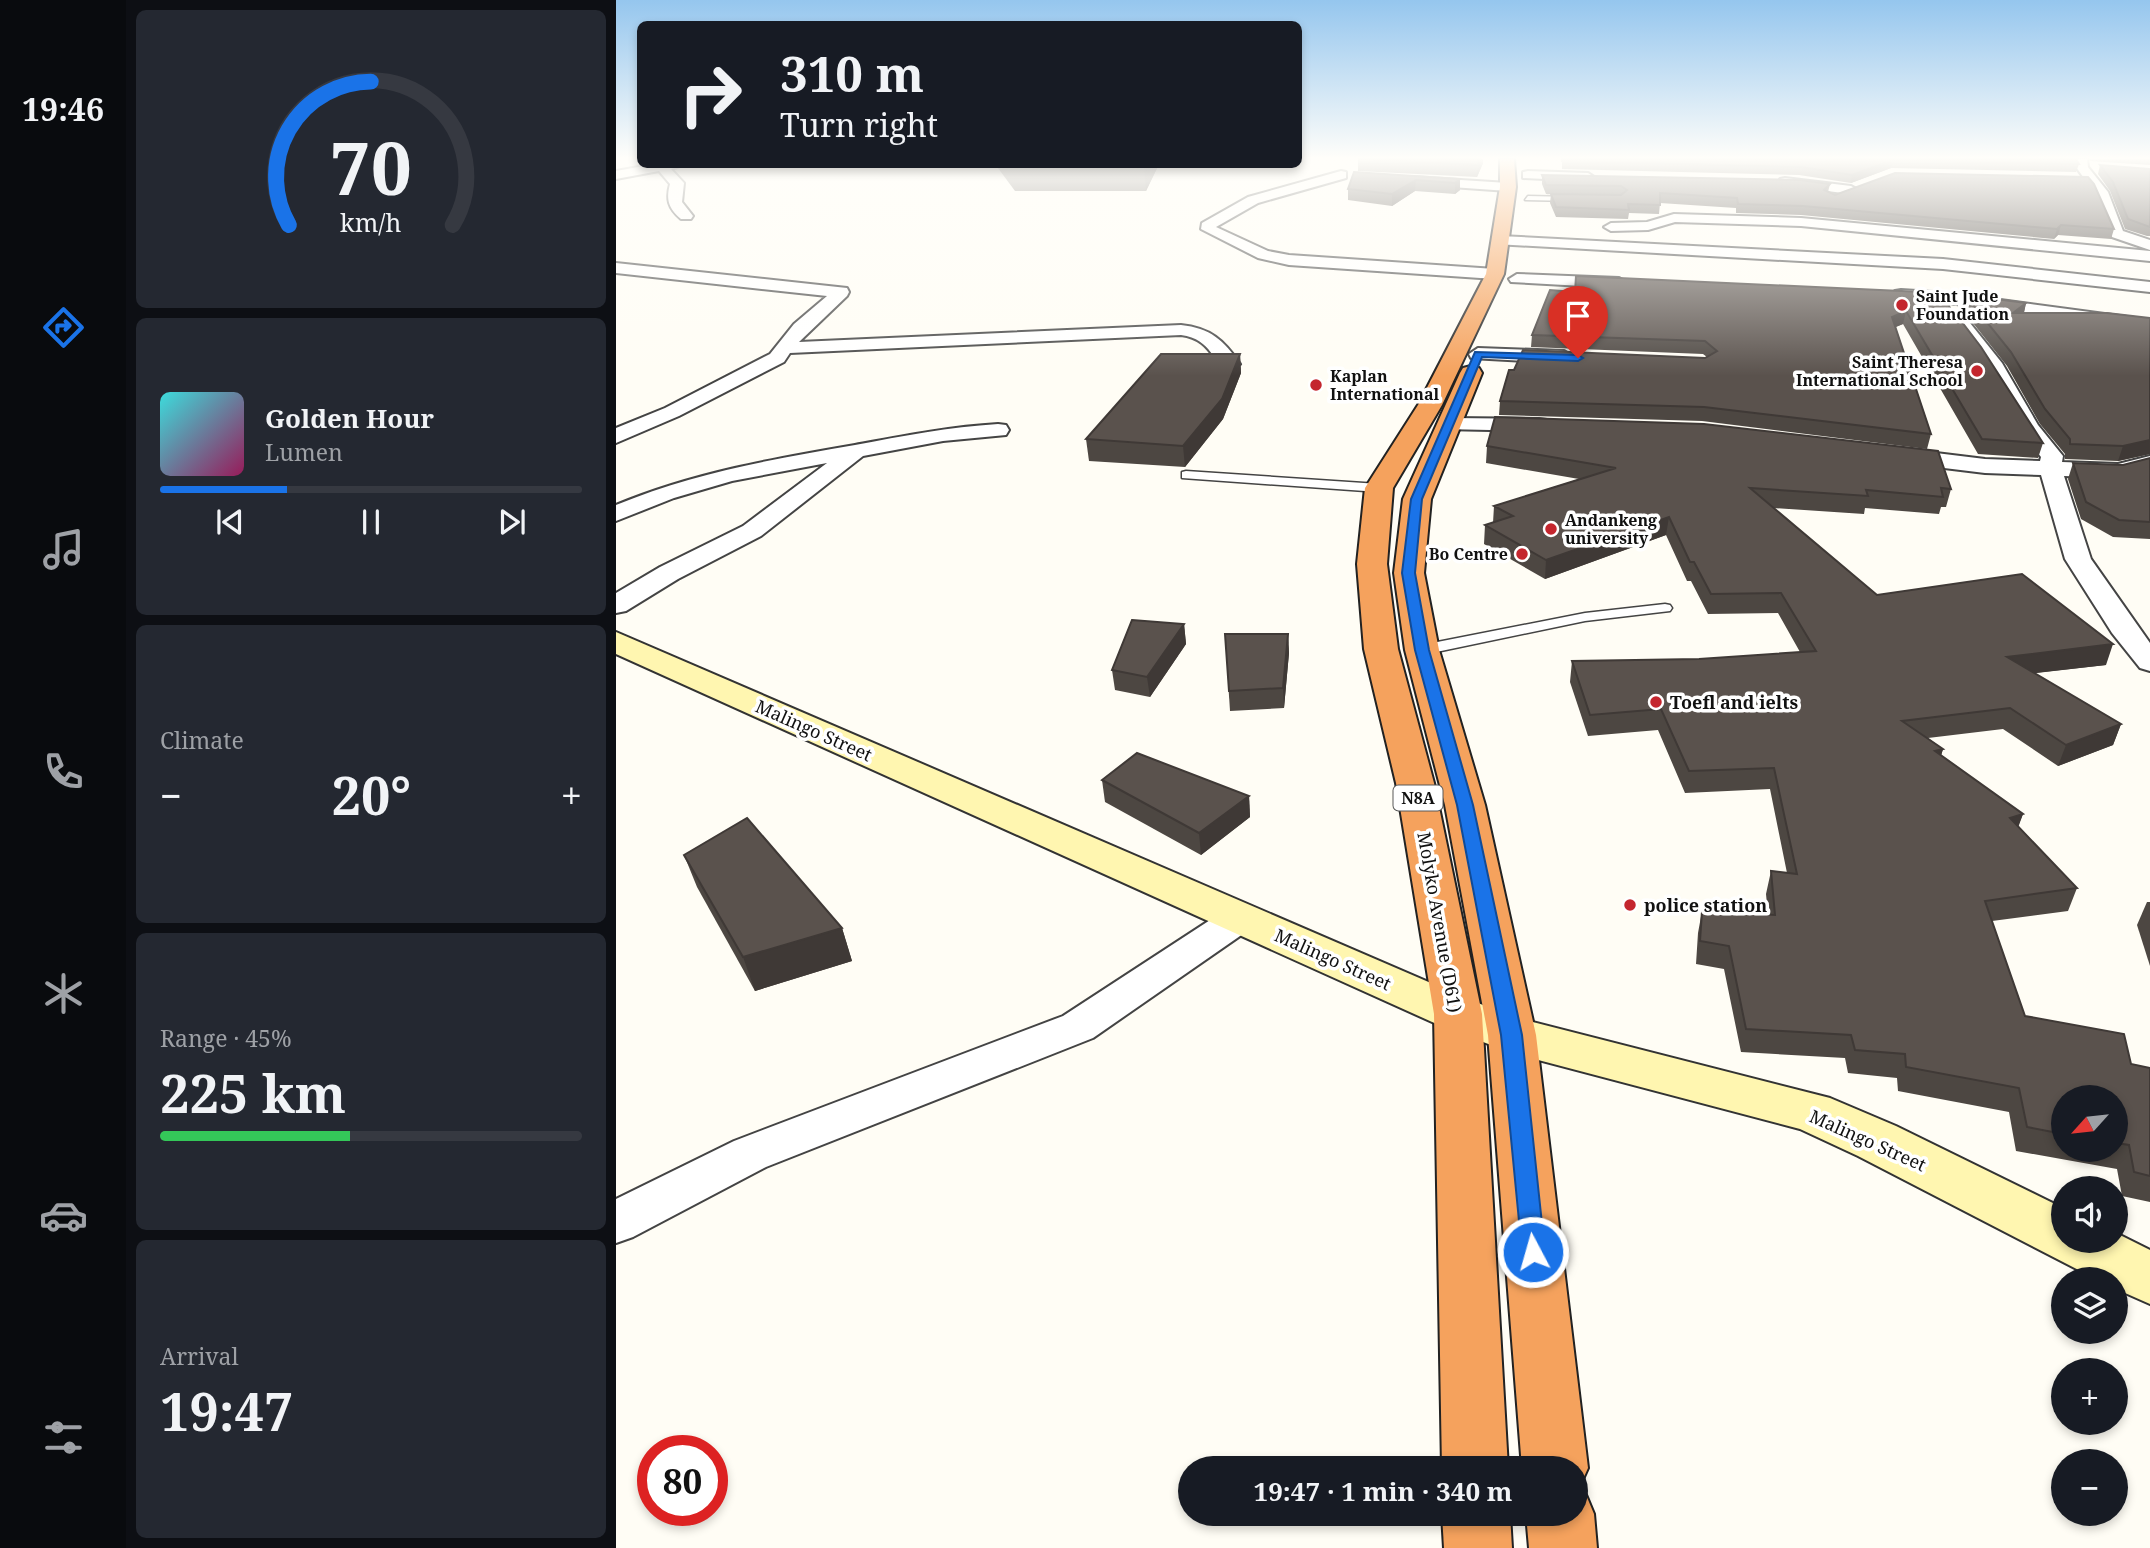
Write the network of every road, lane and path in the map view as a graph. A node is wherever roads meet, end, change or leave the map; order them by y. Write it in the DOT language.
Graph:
graph roads {
  1 [pos="1213,231"];
  2 [pos="1439,231"];
  3 [pos="1512,231"];
  4 [pos="1516,231"];
  5 [pos="1547,231"];
  6 [pos="1654,231"];
  7 [pos="1896,231"];
  8 [pos="2116,231"];
  9 [pos="2150,245"];
  10 [pos="2150,256"];
  11 [pos="616,268"];
  12 [pos="1642,283"];
  13 [pos="2150,287"];
  14 [pos="1889,295"];
  15 [pos="1950,298"];
  16 [pos="2150,325"];
  17 [pos="785,348"];
  18 [pos="1479,354"];
  19 [pos="1584,358"];
  20 [pos="1230,364"];
  21 [pos="1450,424"];
  22 [pos="1562,425"];
  23 [pos="998,430"];
  24 [pos="616,436"];
  25 [pos="856,451"];
  26 [pos="1870,452"];
  27 [pos="2150,463"];
  28 [pos="2050,468"];
  29 [pos="1186,475"];
  30 [pos="1379,488"];
  31 [pos="616,514"];
  32 [pos="616,605"];
  33 [pos="1665,608"];
  34 [pos="621,648"];
  35 [pos="1422,650"];
  36 [pos="2150,662"];
  37 [pos="1240,918"];
  38 [pos="1458,1014"];
  39 [pos="1511,1035"];
  40 [pos="616,1222"];
  41 [pos="2051,1229"];
  42 [pos="2099,1253"];
  43 [pos="2150,1278"];
  44 [pos="1475,1456"];
  45 [pos="1554,1456"];
  46 [pos="1477,1526"];
  47 [pos="1561,1526"];
  48 [pos="1478,1548"];
  49 [pos="1563,1548"];
  1 -- 2 [label="street"];
  3 -- 30 [label="highway, Molyko Avenue (D61) / N8A"];
  4 -- 18 [label="highway, N8A"];
  5 -- 12 [label="street"];
  6 -- 13 [label="street"];
  7 -- 10 [label="street"];
  8 -- 9 [label="street"];
  11 -- 17 [label="street"];
  14 -- 15 [label="street"];
  15 -- 16 [label="street"];
  15 -- 28 [label="street"];
  17 -- 20 [label="street"];
  17 -- 24 [label="street"];
  18 -- 19 [label="street"];
  18 -- 21 [label="highway, N8A"];
  21 -- 22 [label="street"];
  21 -- 35 [label="highway, N8A"];
  23 -- 25 [label="street"];
  25 -- 31 [label="street"];
  25 -- 32 [label="street"];
  26 -- 28 [label="street"];
  27 -- 28 [label="street"];
  28 -- 36 [label="street"];
  29 -- 30 [label="lane"];
  30 -- 38 [label="highway, Molyko Avenue (D61) / N8A"];
  33 -- 35 [label="lane"];
  34 -- 37 [label="street, Malingo Street"];
  35 -- 39 [label="highway, N8A"];
  37 -- 38 [label="street, Malingo Street"];
  37 -- 40 [label="street"];
  38 -- 39 [label="street, Malingo Street"];
  38 -- 44 [label="highway, Molyko Avenue (D61) / N8A"];
  39 -- 41 [label="street, Malingo Street"];
  39 -- 45 [label="highway, N8A"];
  42 -- 43 [label="street"];
  46 -- 48 [label="highway"];
  47 -- 49 [label="highway"];
}
